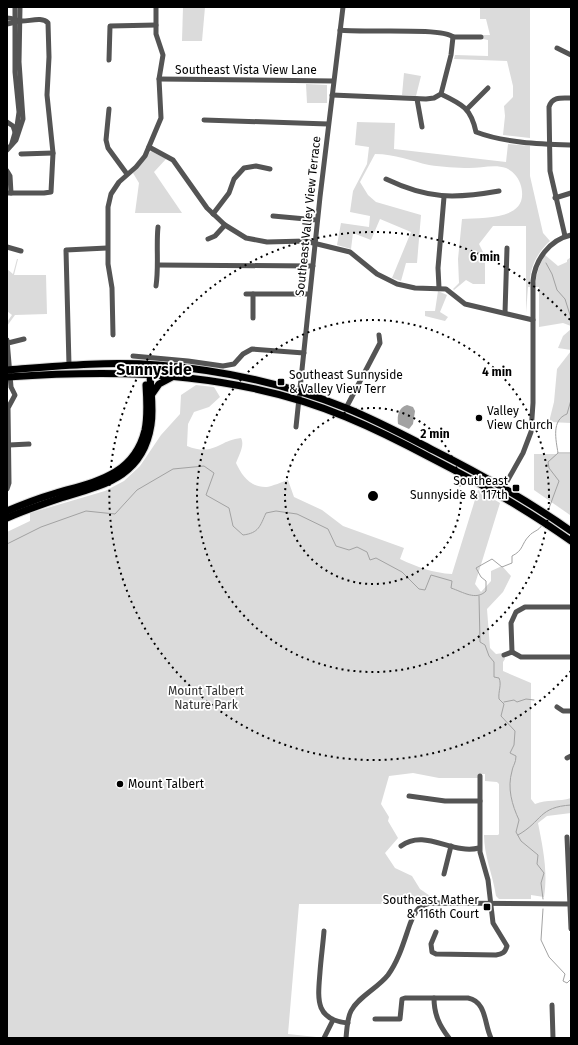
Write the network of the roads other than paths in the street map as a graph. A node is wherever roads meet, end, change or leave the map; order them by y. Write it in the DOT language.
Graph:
graph roads {
  1 [pos="15,7"];
  2 [pos="20,7"];
  3 [pos="156,7"];
  4 [pos="343,7"];
  5 [pos="7,18"];
  6 [pos="16,21"];
  7 [pos="7,24"];
  8 [pos="156,25"];
  9 [pos="340,30"];
  10 [pos="453,37"];
  11 [pos="481,37"];
  12 [pos="557,48"];
  13 [pos="571,55"];
  14 [pos="109,60"];
  15 [pos="159,79"];
  16 [pos="333,81"];
  17 [pos="488,88"];
  18 [pos="441,94"];
  19 [pos="332,95"];
  20 [pos="571,98"];
  21 [pos="417,99"];
  22 [pos="109,109"];
  23 [pos="467,109"];
  24 [pos="18,118"];
  25 [pos="204,120"];
  26 [pos="7,122"];
  27 [pos="328,124"];
  28 [pos="422,127"];
  29 [pos="15,132"];
  30 [pos="12,143"];
  31 [pos="549,144"];
  32 [pos="571,145"];
  33 [pos="149,147"];
  34 [pos="7,150"];
  35 [pos="53,153"];
  36 [pos="21,154"];
  37 [pos="270,169"];
  38 [pos="7,171"];
  39 [pos="127,174"];
  40 [pos="386,179"];
  41 [pos="499,191"];
  42 [pos="9,193"];
  43 [pos="571,193"];
  44 [pos="444,197"];
  45 [pos="555,198"];
  46 [pos="213,214"];
  47 [pos="273,216"];
  48 [pos="317,220"];
  49 [pos="225,225"];
  50 [pos="158,227"];
  51 [pos="571,235"];
  52 [pos="565,236"];
  53 [pos="208,239"];
  54 [pos="315,243"];
  55 [pos="7,247"];
  56 [pos="108,248"];
  57 [pos="507,248"];
  58 [pos="21,251"];
  59 [pos="158,265"];
  60 [pos="313,266"];
  61 [pos="156,286"];
  62 [pos="439,288"];
  63 [pos="246,294"];
  64 [pos="253,294"];
  65 [pos="309,294"];
  66 [pos="506,313"];
  67 [pos="253,318"];
  68 [pos="533,320"];
  69 [pos="113,335"];
  70 [pos="379,335"];
  71 [pos="24,338"];
  72 [pos="8,341"];
  73 [pos="304,353"];
  74 [pos="133,356"];
  75 [pos="69,365"];
  76 [pos="148,365"];
  77 [pos="9,374"];
  78 [pos="51,374"];
  79 [pos="148,374"];
  80 [pos="174,376"];
  81 [pos="300,392"];
  82 [pos="152,395"];
  83 [pos="299,400"];
  84 [pos="346,408"];
  85 [pos="296,427"];
  86 [pos="9,444"];
  87 [pos="29,444"];
  88 [pos="101,483"];
  89 [pos="504,487"];
  90 [pos="7,489"];
  91 [pos="82,489"];
  92 [pos="500,494"];
  93 [pos="533,509"];
  94 [pos="7,511"];
  95 [pos="7,518"];
  96 [pos="571,531"];
  97 [pos="571,541"];
  98 [pos="571,607"];
  99 [pos="512,652"];
  100 [pos="504,655"];
  101 [pos="571,657"];
  102 [pos="558,707"];
  103 [pos="571,711"];
  104 [pos="480,776"];
  105 [pos="410,796"];
  106 [pos="480,801"];
  107 [pos="566,838"];
  108 [pos="401,846"];
  109 [pos="452,846"];
  110 [pos="479,848"];
  111 [pos="444,874"];
  112 [pos="492,904"];
  113 [pos="570,904"];
  114 [pos="571,929"];
  115 [pos="324,931"];
  116 [pos="436,932"];
  117 [pos="434,998"];
  118 [pos="552,1005"];
  119 [pos="375,1019"];
  120 [pos="333,1020"];
  121 [pos="348,1023"];
  122 [pos="324,1038"];
  123 [pos="346,1038"];
  124 [pos="449,1038"];
  125 [pos="491,1038"];
  126 [pos="553,1038"];
  1 -- 6 [label="street"];
  2 -- 6 [label="street"];
  3 -- 8 [label="street"];
  4 -- 9 [label="street, Southeast Valley View Terrace"];
  5 -- 6 [label="street"];
  6 -- 7 [label="street"];
  6 -- 24 [label="street"];
  6 -- 30 [label="street"];
  6 -- 35 [label="street"];
  8 -- 14 [label="street"];
  8 -- 15 [label="street"];
  9 -- 10 [label="street"];
  9 -- 16 [label="street, Southeast Valley View Terrace"];
  10 -- 11 [label="street"];
  10 -- 18 [label="street"];
  12 -- 13 [label="street"];
  15 -- 16 [label="street, Southeast Vista View Lane"];
  15 -- 33 [label="street"];
  16 -- 19 [label="street, Southeast Valley View Terrace"];
  17 -- 23 [label="street"];
  18 -- 21 [label="street"];
  18 -- 23 [label="street"];
  19 -- 21 [label="street"];
  19 -- 27 [label="street, Southeast Valley View Terrace"];
  20 -- 31 [label="street"];
  21 -- 28 [label="street"];
  22 -- 39 [label="street"];
  23 -- 31 [label="street"];
  24 -- 26 [label="street"];
  24 -- 29 [label="street"];
  25 -- 27 [label="street"];
  26 -- 29 [label="street"];
  27 -- 48 [label="street, Southeast Valley View Terrace"];
  29 -- 30 [label="street"];
  30 -- 34 [label="street"];
  31 -- 32 [label="street"];
  31 -- 45 [label="street"];
  33 -- 39 [label="street"];
  33 -- 46 [label="street"];
  35 -- 36 [label="street"];
  35 -- 42 [label="street"];
  37 -- 46 [label="street"];
  38 -- 42 [label="street"];
  39 -- 56 [label="street"];
  40 -- 44 [label="street"];
  41 -- 44 [label="street"];
  43 -- 45 [label="street"];
  44 -- 62 [label="street"];
  45 -- 52 [label="street"];
  46 -- 49 [label="street"];
  47 -- 48 [label="street"];
  48 -- 54 [label="street, Southeast Valley View Terrace"];
  49 -- 53 [label="street"];
  49 -- 54 [label="street"];
  50 -- 59 [label="street"];
  51 -- 52 [label="street"];
  52 -- 68 [label="street"];
  54 -- 60 [label="street, Southeast Valley View Terrace"];
  54 -- 62 [label="street"];
  55 -- 58 [label="street"];
  56 -- 69 [label="street"];
  56 -- 75 [label="street"];
  57 -- 66 [label="street"];
  59 -- 60 [label="street"];
  59 -- 61 [label="street"];
  60 -- 65 [label="street, Southeast Valley View Terrace"];
  62 -- 66 [label="street"];
  63 -- 64 [label="street"];
  64 -- 65 [label="street"];
  64 -- 67 [label="street"];
  65 -- 73 [label="street, Southeast Valley View Terrace"];
  66 -- 68 [label="street"];
  68 -- 89 [label="street"];
  70 -- 84 [label="street"];
  71 -- 72 [label="street"];
  72 -- 77 [label="street"];
  73 -- 74 [label="street"];
  73 -- 81 [label="street, Southeast Valley View Terrace"];
  75 -- 76 [label="main road"];
  75 -- 77 [label="main road"];
  75 -- 78 [label="main road"];
  76 -- 79 [label="main road"];
  76 -- 81 [label="main road"];
  77 -- 78 [label="main road"];
  77 -- 86 [label="street"];
  78 -- 79 [label="main road"];
  79 -- 80 [label="main road"];
  79 -- 82 [label="main road"];
  79 -- 88 [label="main road"];
  80 -- 82 [label="main road"];
  80 -- 83 [label="main road"];
  81 -- 83 [label="street, Southeast Valley View Terrace"];
  81 -- 84 [label="main road"];
  82 -- 88 [label="main road"];
  83 -- 85 [label="street, Southeast Valley View Terrace"];
  83 -- 92 [label="main road"];
  84 -- 89 [label="main road"];
  86 -- 87 [label="street"];
  86 -- 90 [label="street"];
  88 -- 91 [label="main road"];
  89 -- 92 [label="street"];
  89 -- 93 [label="main road"];
  91 -- 94 [label="main road"];
  91 -- 95 [label="main road"];
  92 -- 93 [label="main road"];
  93 -- 96 [label="main road"];
  93 -- 97 [label="main road"];
  98 -- 99 [label="street"];
  99 -- 100 [label="street"];
  99 -- 101 [label="street"];
  102 -- 103 [label="street"];
  104 -- 106 [label="street"];
  105 -- 106 [label="street"];
  106 -- 110 [label="street"];
  107 -- 113 [label="street"];
  108 -- 109 [label="street"];
  109 -- 110 [label="street"];
  109 -- 111 [label="street"];
  110 -- 112 [label="street"];
  112 -- 113 [label="street"];
  112 -- 116 [label="street"];
  112 -- 121 [label="street"];
  113 -- 114 [label="street"];
  115 -- 120 [label="street"];
  117 -- 119 [label="street"];
  117 -- 124 [label="street"];
  117 -- 125 [label="street"];
  118 -- 126 [label="street"];
  120 -- 121 [label="street"];
  120 -- 122 [label="street"];
  121 -- 123 [label="street"];
}
